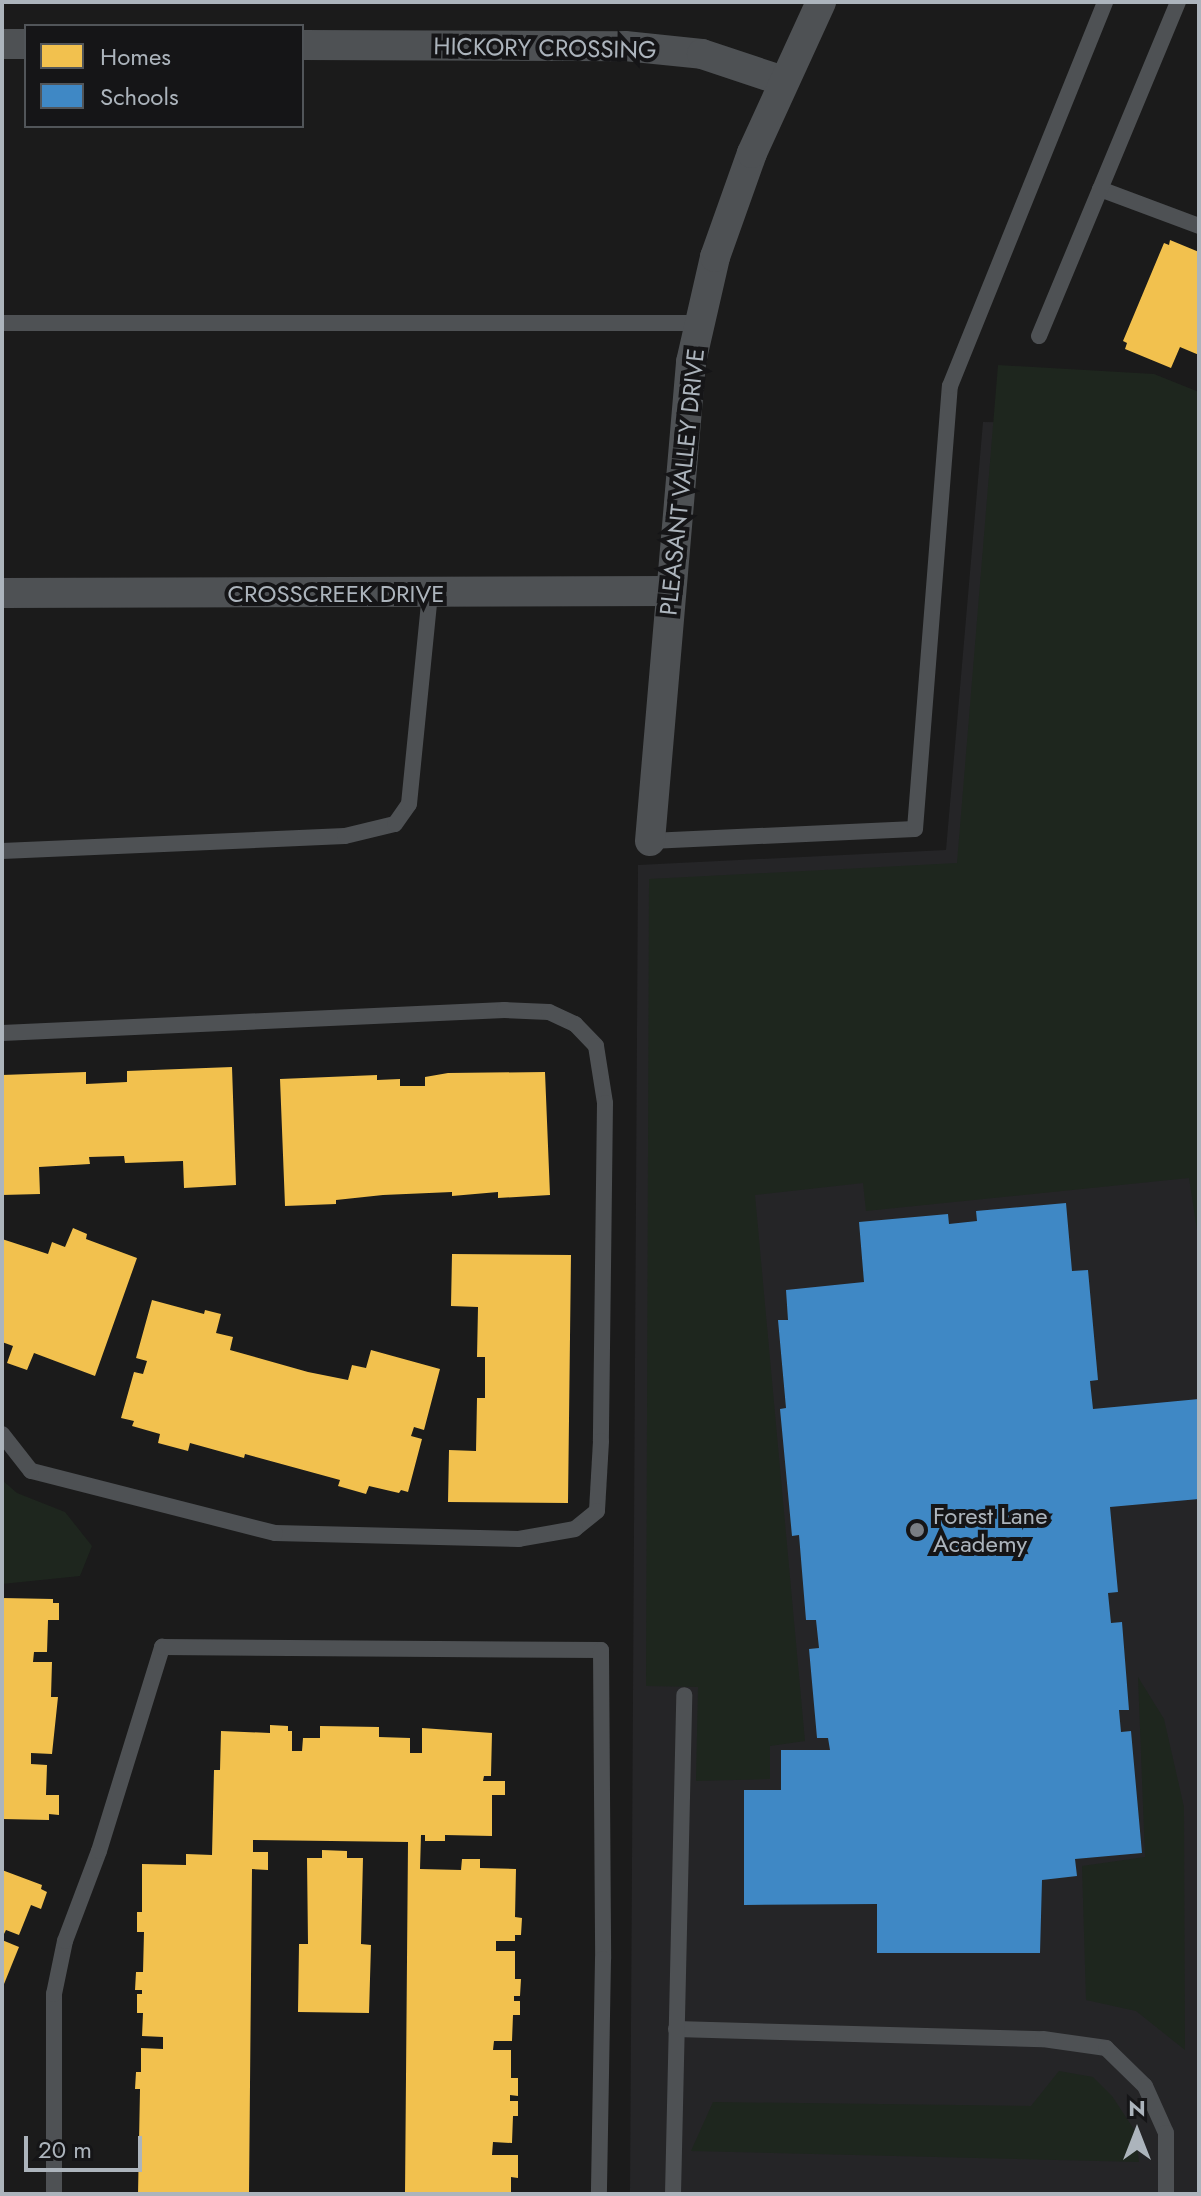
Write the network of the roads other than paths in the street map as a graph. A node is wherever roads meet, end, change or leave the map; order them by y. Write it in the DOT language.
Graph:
graph roads {
  1 [pos="821,2"];
  2 [pos="1105,2"];
  3 [pos="1178,2"];
  4 [pos="2,44"];
  5 [pos="24,44"];
  6 [pos="304,45"];
  7 [pos="783,81"];
  8 [pos="1100,189"];
  9 [pos="1199,226"];
  10 [pos="2,323"];
  11 [pos="700,323"];
  12 [pos="1039,336"];
  13 [pos="670,591"];
  14 [pos="2,593"];
  15 [pos="430,595"];
  16 [pos="650,841"];
  17 [pos="2,851"];
  18 [pos="2,1033"];
  19 [pos="2,1434"];
  20 [pos="684,1695"];
  21 [pos="676,2029"];
  22 [pos="54,2194"];
  23 [pos="599,2194"];
  24 [pos="673,2194"];
  25 [pos="1166,2194"];
  1 -- 7 [label="street, PLEASANT VALLEY DRIVE"];
  2 -- 16 [label="lane"];
  3 -- 8 [label="lane"];
  4 -- 5 [label="street"];
  6 -- 7 [label="street, HICKORY CROSSING"];
  7 -- 11 [label="street, PLEASANT VALLEY DRIVE"];
  8 -- 9 [label="lane"];
  8 -- 12 [label="lane"];
  10 -- 11 [label="lane"];
  11 -- 13 [label="street, PLEASANT VALLEY DRIVE"];
  13 -- 15 [label="street, CROSSCREEK DRIVE"];
  13 -- 16 [label="street, PLEASANT VALLEY DRIVE"];
  14 -- 15 [label="street, CROSSCREEK DRIVE"];
  15 -- 17 [label="lane"];
  18 -- 19 [label="lane"];
  20 -- 21 [label="lane"];
  21 -- 24 [label="lane"];
  21 -- 25 [label="lane"];
  22 -- 23 [label="lane"];
}
